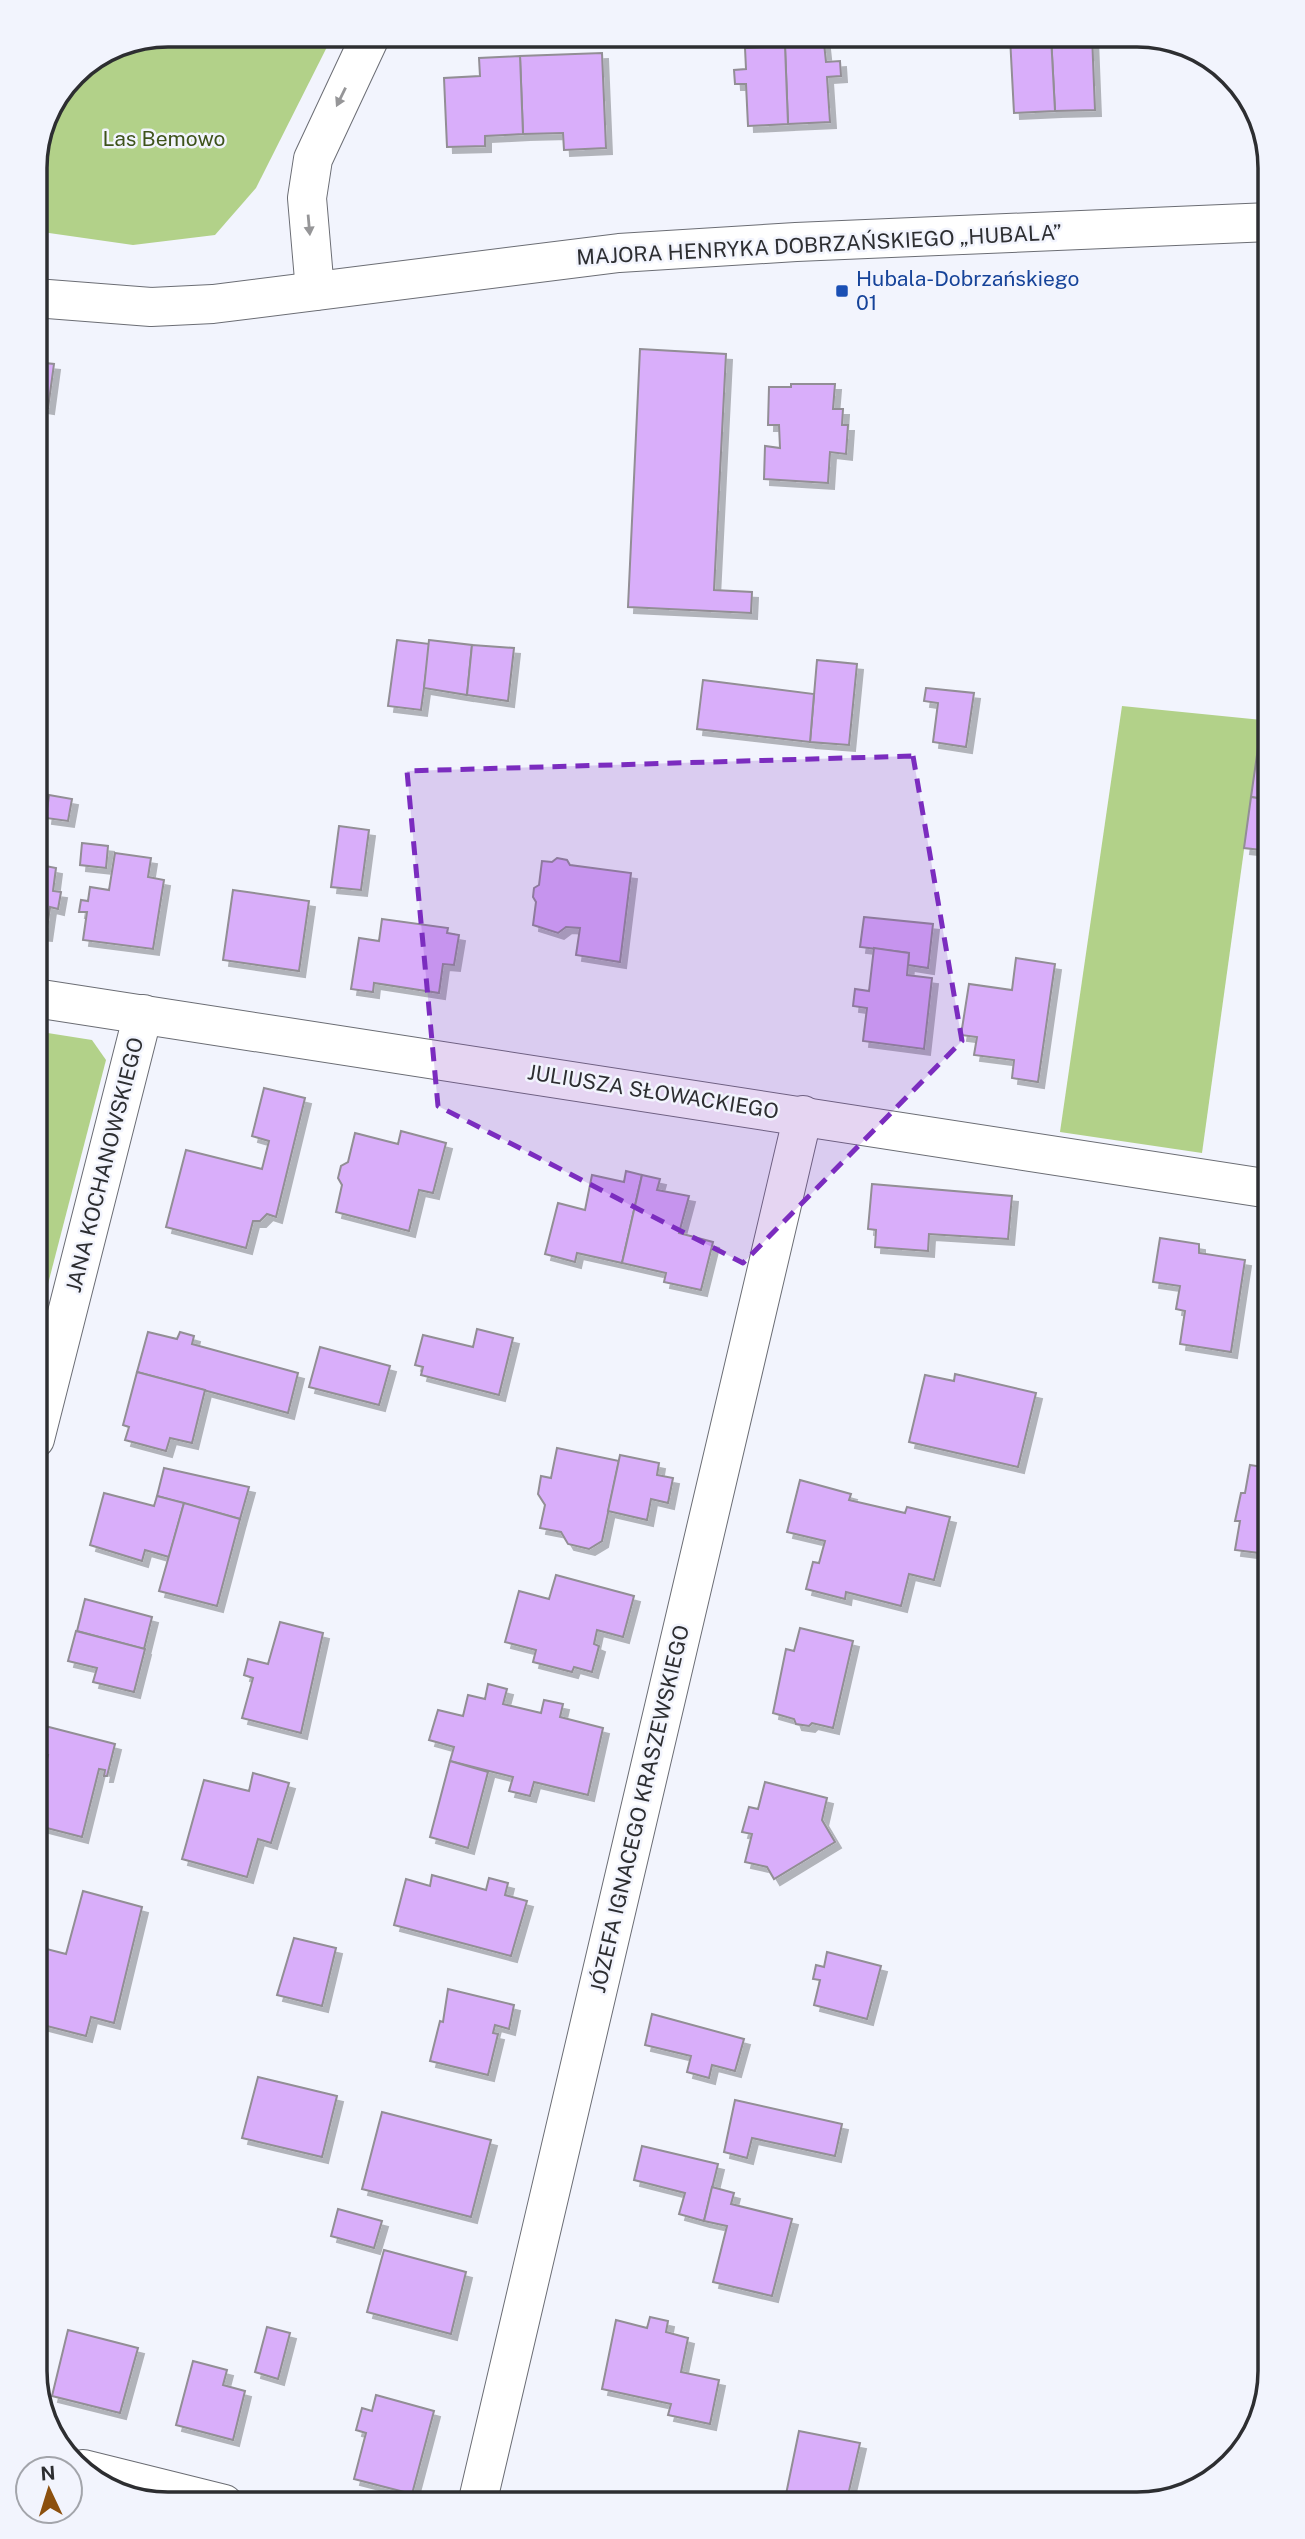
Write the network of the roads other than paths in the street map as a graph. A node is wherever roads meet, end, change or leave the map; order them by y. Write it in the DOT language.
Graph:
graph roads {
  1 [pos="365,47"];
  2 [pos="1258,222"];
  3 [pos="315,291"];
  4 [pos="48,299"];
  5 [pos="48,1000"];
  6 [pos="143,1014"];
  7 [pos="803,1115"];
  8 [pos="1258,1187"];
  9 [pos="47,1390"];
  10 [pos="106,2475"];
  11 [pos="172,2491"];
  12 [pos="480,2491"];
  1 -- 3 [label="street, one-way"];
  2 -- 3 [label="street, MAJORA HENRYKA DOBRZAŃSKIEGO „HUBALA”"];
  3 -- 4 [label="street, MAJORA HENRYKA DOBRZAŃSKIEGO „HUBALA”"];
  5 -- 6 [label="street, JULIUSZA SŁOWACKIEGO"];
  6 -- 7 [label="street, JULIUSZA SŁOWACKIEGO"];
  6 -- 9 [label="street, JANA KOCHANOWSKIEGO"];
  7 -- 8 [label="street, JULIUSZA SŁOWACKIEGO"];
  7 -- 12 [label="street, JÓZEFA IGNACEGO KRASZEWSKIEGO"];
  10 -- 11 [label="street"];
}
